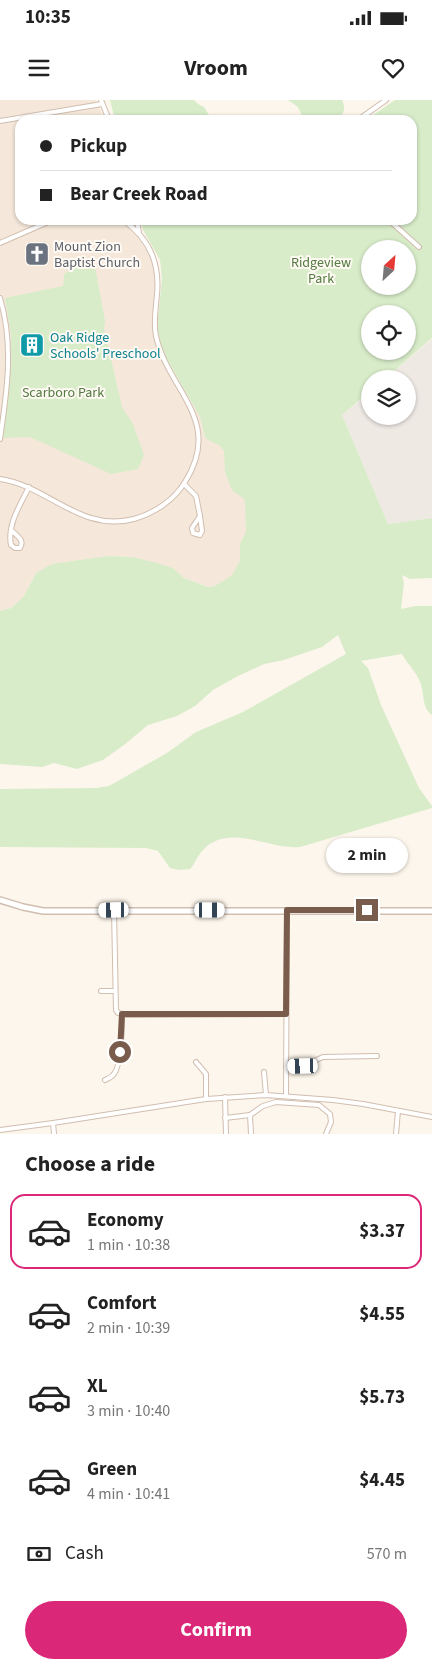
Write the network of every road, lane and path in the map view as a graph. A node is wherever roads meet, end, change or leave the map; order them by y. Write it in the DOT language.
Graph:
graph roads {
  1 [pos="386,100"];
  2 [pos="102,102"];
  3 [pos="32,115"];
  4 [pos="107,115"];
  5 [pos="365,115"];
  6 [pos="15,118"];
  7 [pos="0,121"];
  8 [pos="41,225"];
  9 [pos="129,225"];
  10 [pos="138,225"];
  11 [pos="395,225"];
  12 [pos="139,233"];
  13 [pos="0,243"];
  14 [pos="419,247"];
  15 [pos="0,298"];
  16 [pos="0,438"];
  17 [pos="0,479"];
  18 [pos="184,484"];
  19 [pos="29,488"];
  20 [pos="200,516"];
  21 [pos="12,531"];
  22 [pos="0,900"];
  23 [pos="114,910"];
  24 [pos="287,910"];
  25 [pos="432,911"];
  26 [pos="102,991"];
  27 [pos="115,991"];
  28 [pos="122,1014"];
  29 [pos="286,1014"];
  30 [pos="377,1056"];
  31 [pos="196,1062"];
  32 [pos="286,1066"];
  33 [pos="264,1072"];
  34 [pos="105,1080"];
  35 [pos="266,1095"];
  36 [pos="286,1096"];
  37 [pos="225,1097"];
  38 [pos="206,1099"];
  39 [pos="398,1111"];
  40 [pos="250,1116"];
  41 [pos="432,1117"];
  42 [pos="226,1118"];
  43 [pos="53,1123"];
  44 [pos="0,1130"];
  45 [pos="327,1132"];
  46 [pos="54,1134"];
  47 [pos="226,1134"];
  48 [pos="251,1134"];
  49 [pos="396,1134"];
  1 -- 5 [label="street"];
  2 -- 3 [label="street"];
  2 -- 4 [label="street"];
  6 -- 7 [label="street"];
  8 -- 13 [label="street"];
  9 -- 12 [label="street"];
  10 -- 12 [label="street"];
  11 -- 14 [label="street"];
  12 -- 18 [label="street"];
  15 -- 16 [label="street"];
  17 -- 19 [label="street"];
  18 -- 19 [label="street"];
  18 -- 20 [label="street"];
  19 -- 21 [label="street"];
  20 -- 20 [label="street"];
  22 -- 23 [label="street"];
  23 -- 24 [label="street"];
  23 -- 27 [label="street"];
  24 -- 25 [label="street"];
  24 -- 29 [label="street"];
  26 -- 27 [label="street"];
  27 -- 28 [label="street"];
  28 -- 29 [label="street"];
  28 -- 34 [label="street"];
  29 -- 32 [label="street"];
  30 -- 32 [label="street"];
  31 -- 38 [label="street"];
  32 -- 36 [label="street"];
  33 -- 35 [label="street"];
  35 -- 36 [label="street"];
  35 -- 37 [label="street"];
  36 -- 39 [label="street"];
  37 -- 38 [label="street"];
  37 -- 42 [label="street"];
  38 -- 43 [label="street"];
  39 -- 41 [label="street"];
  39 -- 49 [label="street"];
  40 -- 42 [label="street"];
  40 -- 45 [label="street"];
  40 -- 48 [label="street"];
  42 -- 47 [label="street"];
  43 -- 44 [label="street"];
  43 -- 46 [label="street"];
}
